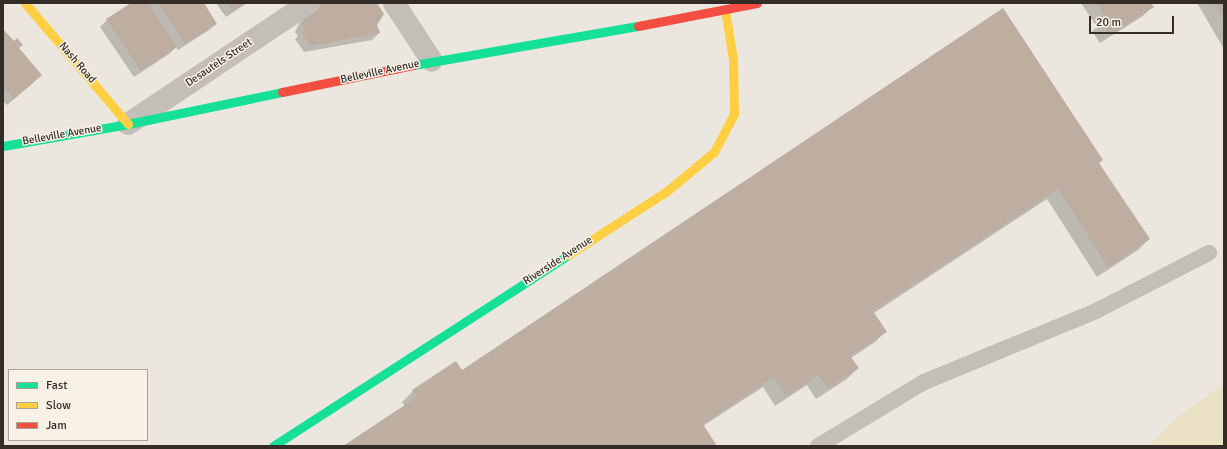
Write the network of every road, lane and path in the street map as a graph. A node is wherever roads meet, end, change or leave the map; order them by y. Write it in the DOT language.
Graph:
graph roads {
  1 [pos="25,3"];
  2 [pos="309,3"];
  3 [pos="394,3"];
  4 [pos="757,3"];
  5 [pos="725,10"];
  6 [pos="432,61"];
  7 [pos="128,124"];
  8 [pos="3,146"];
  9 [pos="1209,254"];
  10 [pos="274,446"];
  11 [pos="818,446"];
  1 -- 7 [label="main road, Nash Road"];
  2 -- 7 [label="street, Desautels Street"];
  3 -- 6 [label="street"];
  4 -- 5 [label="main road, Belleville Avenue"];
  5 -- 6 [label="main road, Belleville Avenue"];
  5 -- 10 [label="main road, Riverside Avenue"];
  6 -- 7 [label="main road, Belleville Avenue"];
  7 -- 8 [label="main road, Belleville Avenue"];
  9 -- 11 [label="lane"];
}
